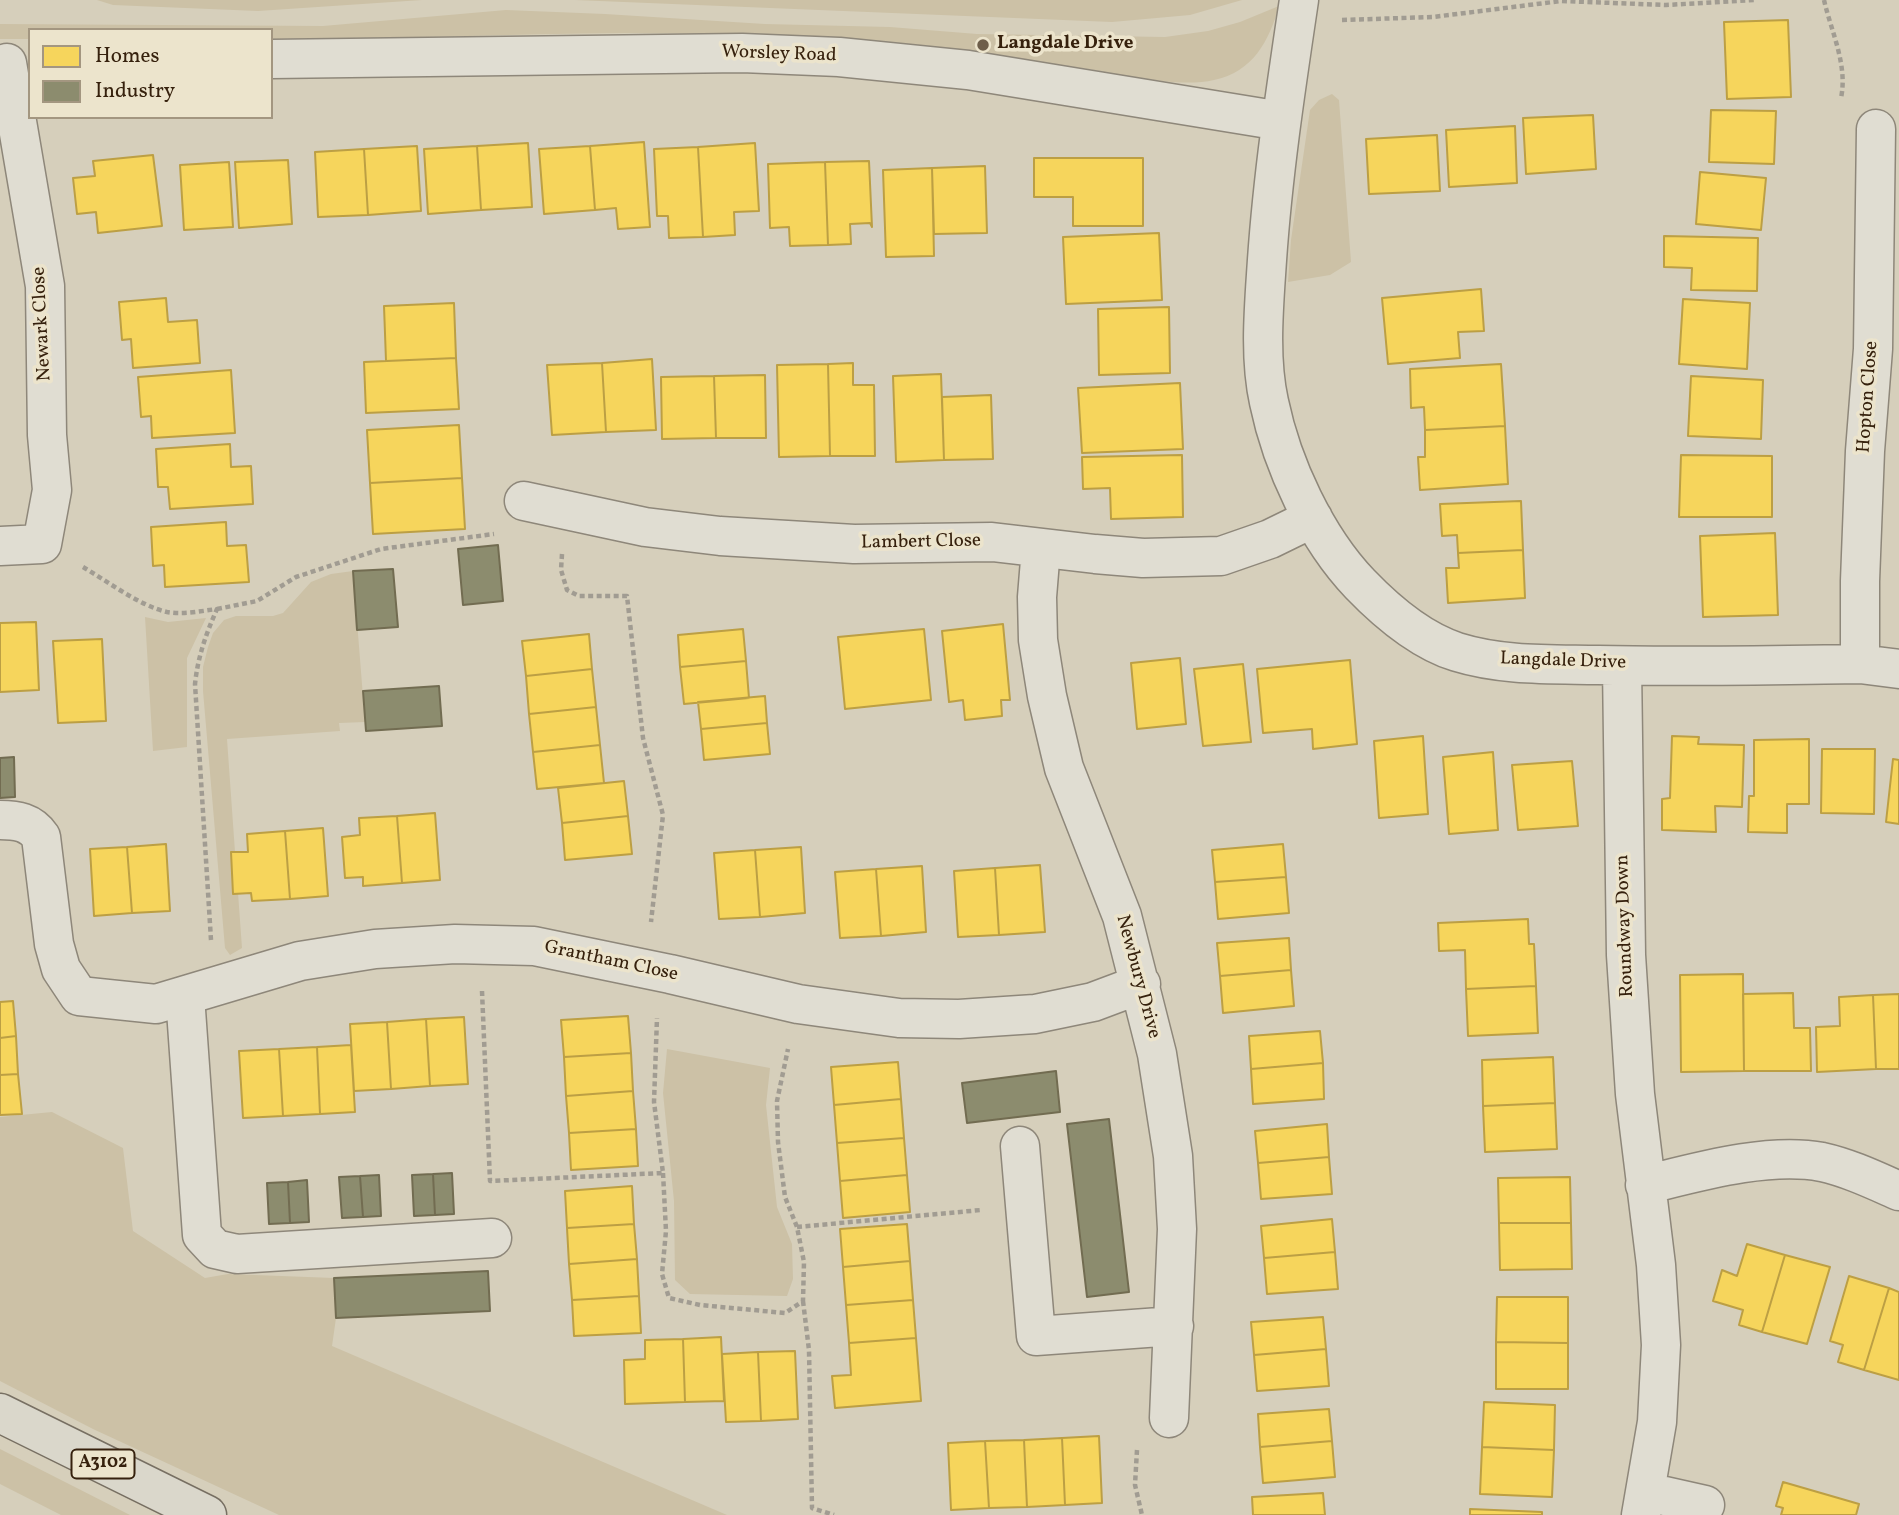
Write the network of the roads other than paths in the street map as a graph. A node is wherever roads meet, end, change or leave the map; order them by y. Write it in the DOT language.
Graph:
graph roads {
  1 [pos="1298,3"];
  2 [pos="273,59"];
  3 [pos="12,63"];
  4 [pos="1281,121"];
  5 [pos="1876,129"];
  6 [pos="524,501"];
  7 [pos="1312,518"];
  8 [pos="0,546"];
  9 [pos="1041,548"];
  10 [pos="1860,664"];
  11 [pos="1622,666"];
  12 [pos="1899,669"];
  13 [pos="0,820"];
  14 [pos="1141,984"];
  15 [pos="200,992"];
  16 [pos="1020,1146"];
  17 [pos="1645,1185"];
  18 [pos="1899,1191"];
  19 [pos="492,1238"];
  20 [pos="1174,1326"];
  21 [pos="0,1413"];
  22 [pos="1169,1418"];
  23 [pos="1644,1504"];
  24 [pos="1705,1505"];
  25 [pos="206,1515"];
  1 -- 4 [label="street, Langdale Drive"];
  2 -- 4 [label="street, Worsley Road"];
  3 -- 8 [label="street, Newark Close"];
  4 -- 7 [label="street, Langdale Drive"];
  5 -- 10 [label="street, Hopton Close"];
  6 -- 9 [label="street, Lambert Close"];
  7 -- 9 [label="street, Lambert Close"];
  7 -- 11 [label="street, Langdale Drive"];
  9 -- 14 [label="street, Newbury Drive"];
  10 -- 11 [label="street, Langdale Drive"];
  10 -- 12 [label="street, Langdale Drive"];
  11 -- 17 [label="street, Roundway Down"];
  13 -- 15 [label="street, Grantham Close"];
  14 -- 15 [label="street, Grantham Close"];
  14 -- 20 [label="street, Newbury Drive"];
  15 -- 19 [label="street"];
  16 -- 20 [label="street"];
  17 -- 18 [label="street"];
  17 -- 23 [label="street, Roundway Down"];
  20 -- 22 [label="street, Newbury Drive"];
  21 -- 25 [label="main road, A3102"];
  23 -- 24 [label="street, Roundway Down"];
}
